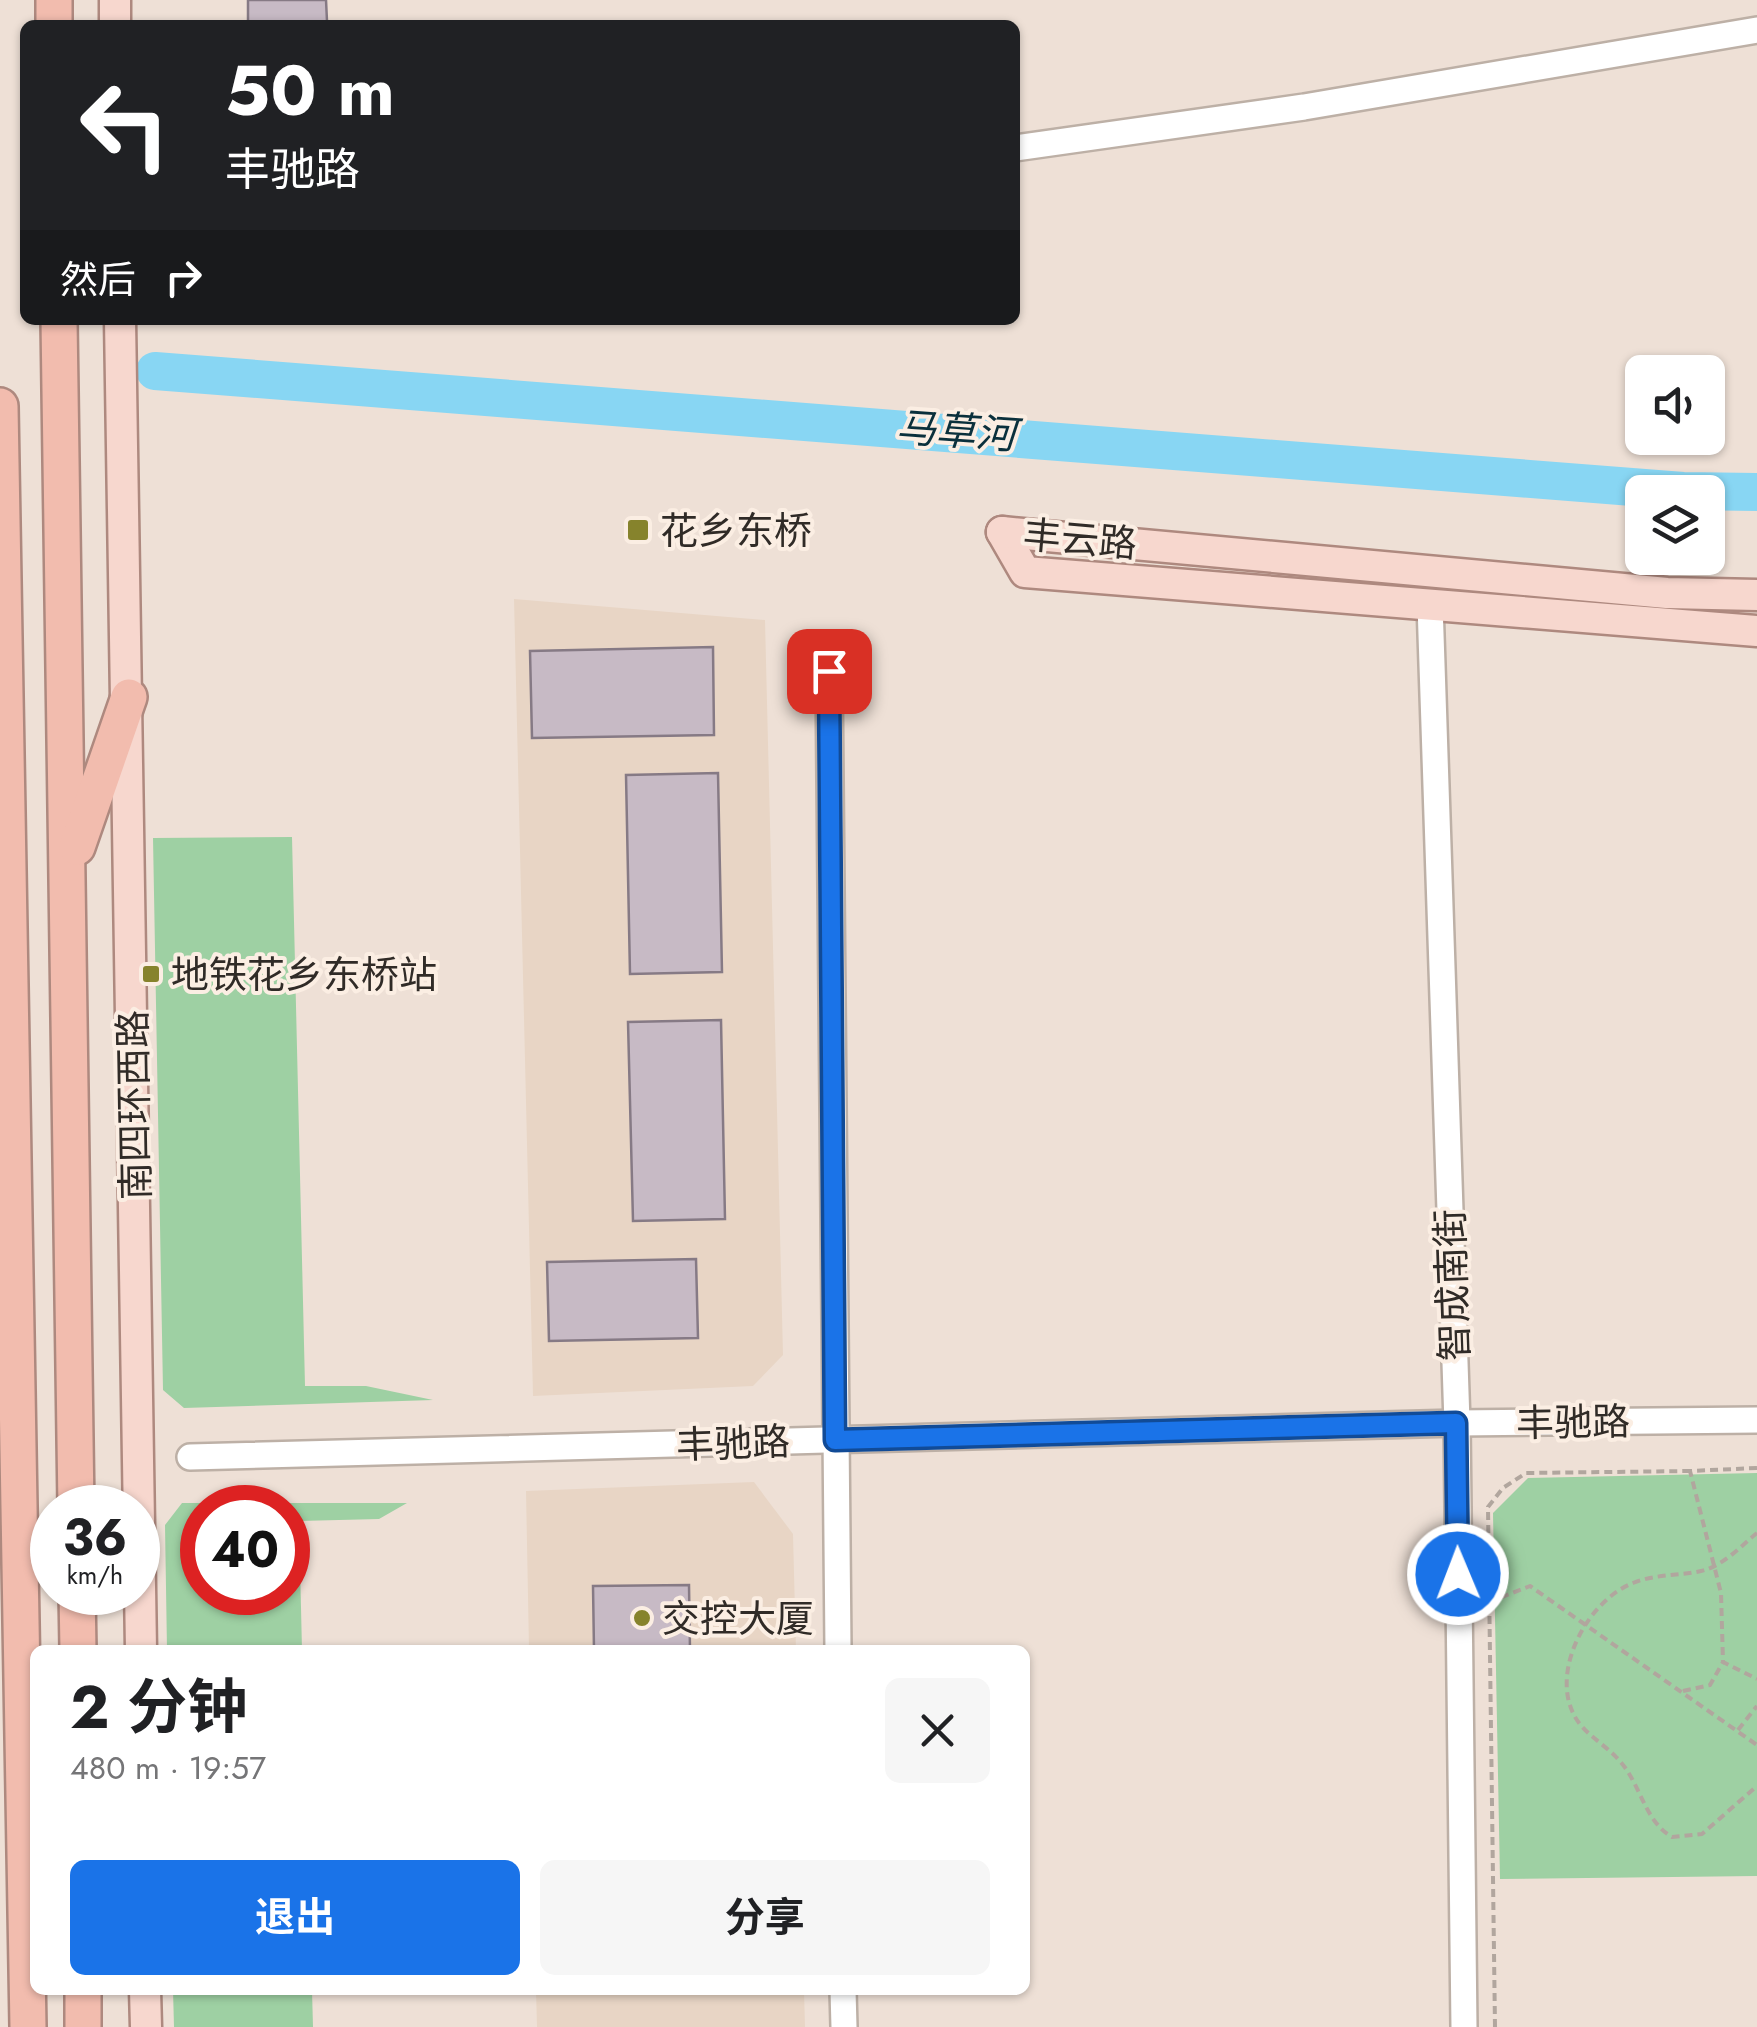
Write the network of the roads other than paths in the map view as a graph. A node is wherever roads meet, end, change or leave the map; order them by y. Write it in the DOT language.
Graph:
graph roads {
  1 [pos="1757,30"];
  2 [pos="1020,147"];
  3 [pos="59,325"];
  4 [pos="120,325"];
  5 [pos="0,406"];
  6 [pos="1757,595"];
  7 [pos="1430,604"];
  8 [pos="1757,631"];
  9 [pos="829,671"];
  10 [pos="129,696"];
  11 [pos="3,758"];
  12 [pos="68,872"];
  13 [pos="1757,1420"];
  14 [pos="1456,1423"];
  15 [pos="835,1440"];
  16 [pos="190,1457"];
  17 [pos="76,1485"];
  18 [pos="78,1615"];
  19 [pos="78,1645"];
  20 [pos="141,1645"];
  21 [pos="838,1645"];
  22 [pos="83,1995"];
  23 [pos="145,1995"];
  24 [pos="843,1995"];
  25 [pos="28,2027"];
  26 [pos="83,2027"];
  27 [pos="146,2027"];
  28 [pos="844,2027"];
  29 [pos="1464,2027"];
  1 -- 2 [label="street"];
  3 -- 12 [label="highway, 南四环西路"];
  4 -- 10 [label="main road, 南四环西路"];
  5 -- 11 [label="highway"];
  6 -- 7 [label="main road, 丰云路"];
  7 -- 8 [label="main road, 丰云路"];
  7 -- 14 [label="street, 智成南街"];
  9 -- 15 [label="street"];
  10 -- 12 [label="highway"];
  10 -- 20 [label="main road, 南四环西路"];
  11 -- 25 [label="highway"];
  12 -- 17 [label="highway, 南四环西路"];
  13 -- 14 [label="street, 丰驰路"];
  14 -- 15 [label="street, 丰驰路"];
  14 -- 29 [label="street, 智成南街"];
  15 -- 16 [label="street, 丰驰路"];
  15 -- 21 [label="street"];
  18 -- 19 [label="highway"];
  22 -- 26 [label="highway"];
  23 -- 27 [label="main road"];
  24 -- 28 [label="street"];
}
